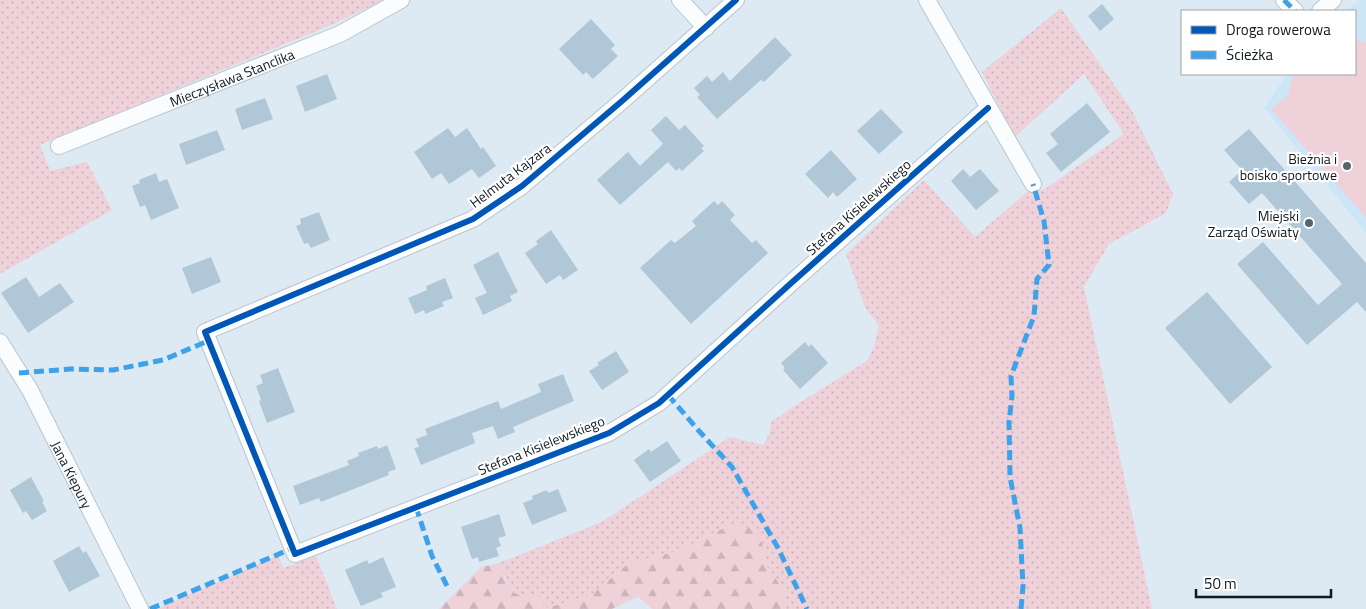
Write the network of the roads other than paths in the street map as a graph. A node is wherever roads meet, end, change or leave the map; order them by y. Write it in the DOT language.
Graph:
graph roads {
  1 [pos="401,0"];
  2 [pos="680,0"];
  3 [pos="736,0"];
  4 [pos="927,0"];
  5 [pos="1284,0"];
  6 [pos="1333,0"];
  7 [pos="1294,10"];
  8 [pos="1321,10"];
  9 [pos="706,28"];
  10 [pos="988,108"];
  11 [pos="59,146"];
  12 [pos="1033,184"];
  13 [pos="204,332"];
  14 [pos="0,342"];
  15 [pos="140,609"];
  1 -- 11 [label="street, Mieczysława Stanclika"];
  2 -- 9 [label="street"];
  3 -- 9 [label="street, Helmuta Kajzara"];
  4 -- 10 [label="street"];
  5 -- 7 [label="street"];
  6 -- 8 [label="street"];
  9 -- 13 [label="street, Helmuta Kajzara"];
  10 -- 12 [label="street"];
  10 -- 13 [label="street, Stefana Kisielewskiego"];
  14 -- 15 [label="street, Jana Kiepury"];
}
